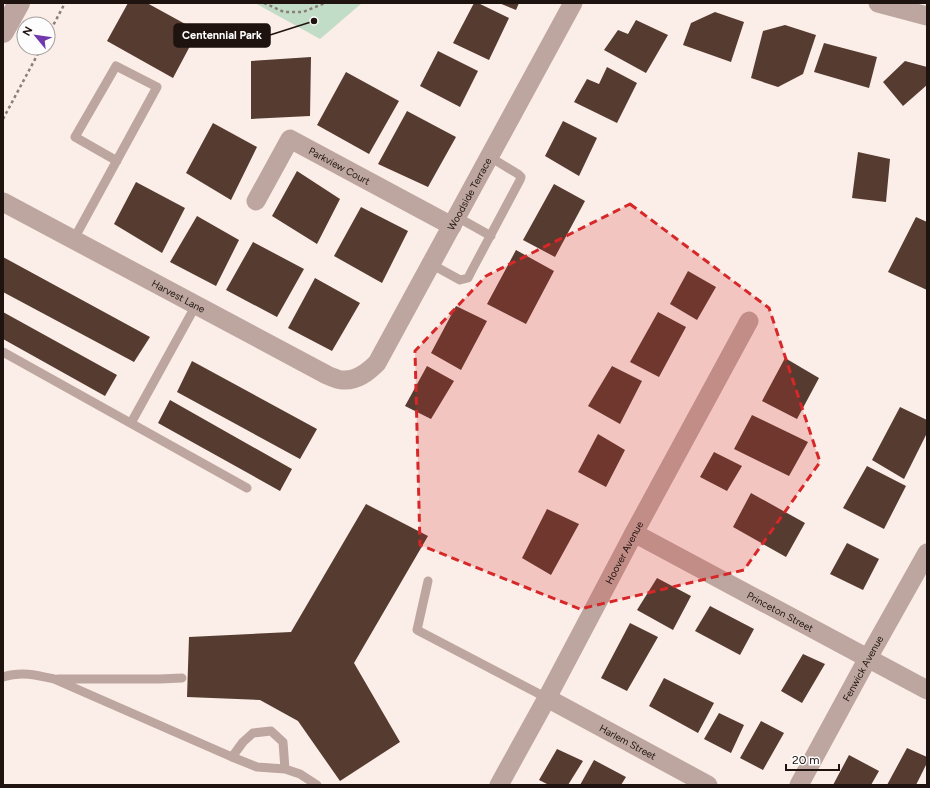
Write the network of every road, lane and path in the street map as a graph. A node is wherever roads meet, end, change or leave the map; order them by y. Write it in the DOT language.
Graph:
graph roads {
  1 [pos="65,3"];
  2 [pos="264,3"];
  3 [pos="325,3"];
  4 [pos="573,3"];
  5 [pos="878,3"];
  6 [pos="927,16"];
  7 [pos="56,20"];
  8 [pos="37,56"];
  9 [pos="3,119"];
  10 [pos="490,157"];
  11 [pos="117,162"];
  12 [pos="256,201"];
  13 [pos="3,202"];
  14 [pos="454,221"];
  15 [pos="491,236"];
  16 [pos="74,240"];
  17 [pos="431,264"];
  18 [pos="196,305"];
  19 [pos="749,321"];
  20 [pos="3,352"];
  21 [pos="357,378"];
  22 [pos="131,423"];
  23 [pos="247,488"];
  24 [pos="634,532"];
  25 [pos="927,553"];
  26 [pos="428,581"];
  27 [pos="868,658"];
  28 [pos="3,677"];
  29 [pos="54,678"];
  30 [pos="182,678"];
  31 [pos="927,690"];
  32 [pos="547,698"];
  33 [pos="232,757"];
  34 [pos="285,769"];
  35 [pos="317,785"];
  36 [pos="499,785"];
  37 [pos="708,785"];
  38 [pos="799,785"];
  1 -- 7 [label="path"];
  2 -- 3 [label="path"];
  4 -- 10 [label="street, Woodside Terrace"];
  5 -- 6 [label="street"];
  8 -- 9 [label="path"];
  10 -- 14 [label="street, Woodside Terrace"];
  10 -- 15 [label="lane"];
  11 -- 11 [label="lane"];
  11 -- 16 [label="lane"];
  12 -- 14 [label="street, Parkview Court"];
  13 -- 16 [label="street, Harvest Lane"];
  14 -- 15 [label="lane"];
  14 -- 17 [label="street, Woodside Terrace"];
  15 -- 17 [label="lane"];
  16 -- 18 [label="street, Harvest Lane"];
  17 -- 21 [label="street, Woodside Terrace"];
  18 -- 21 [label="street, Harvest Lane"];
  18 -- 22 [label="lane"];
  19 -- 24 [label="street, Hoover Avenue"];
  20 -- 22 [label="lane"];
  22 -- 23 [label="lane"];
  24 -- 27 [label="street, Princeton Street"];
  24 -- 32 [label="street, Hoover Avenue"];
  25 -- 27 [label="street, Fenwick Avenue"];
  26 -- 32 [label="lane"];
  27 -- 31 [label="street, Princeton Street"];
  27 -- 38 [label="street, Fenwick Avenue"];
  28 -- 29 [label="lane"];
  29 -- 30 [label="lane"];
  29 -- 33 [label="lane"];
  32 -- 36 [label="street, Hoover Avenue"];
  32 -- 37 [label="street, Harlem Street"];
  33 -- 34 [label="lane"];
  33 -- 34 [label="lane"];
  34 -- 35 [label="lane"];
}
